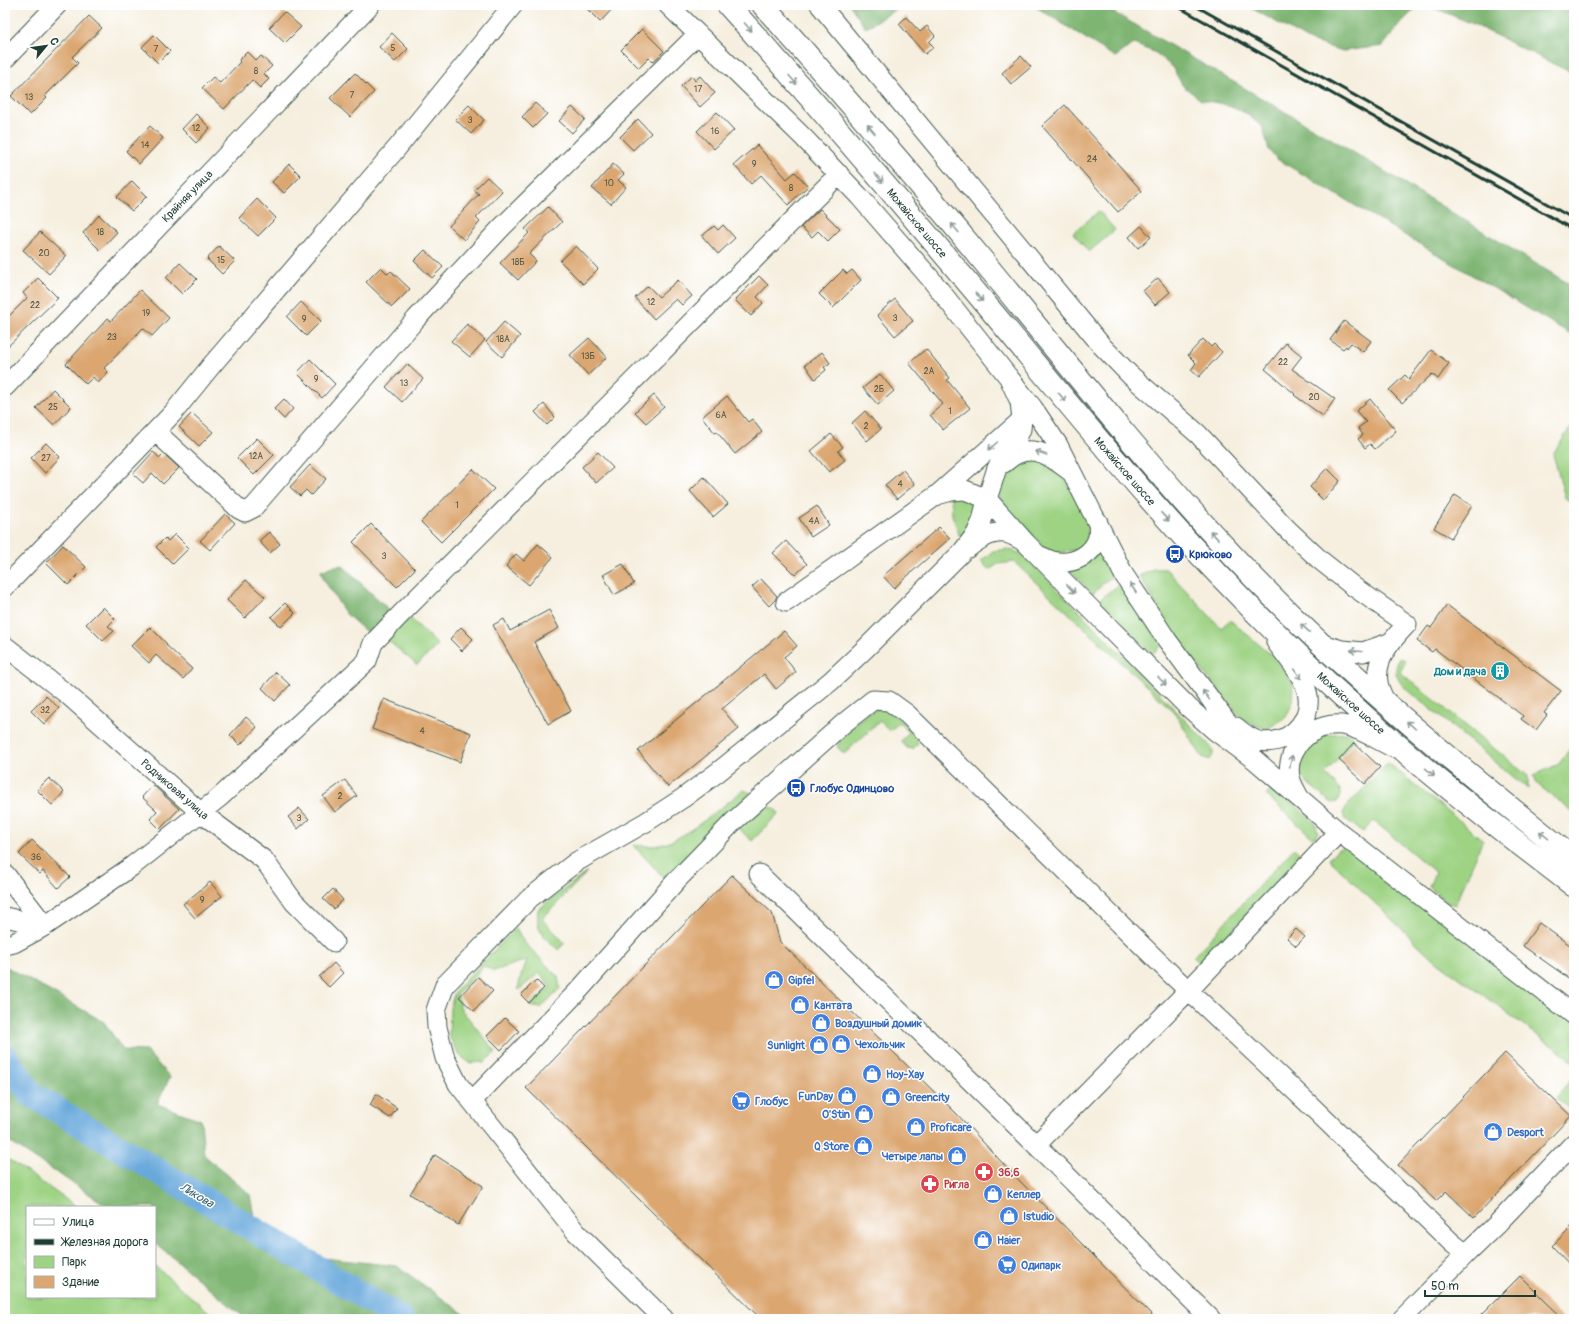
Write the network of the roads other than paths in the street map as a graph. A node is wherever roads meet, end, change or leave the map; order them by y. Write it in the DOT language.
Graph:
graph roads {
  1 [pos="57,5"];
  2 [pos="370,5"];
  3 [pos="513,5"];
  4 [pos="668,5"];
  5 [pos="728,5"];
  6 [pos="763,5"];
  7 [pos="820,5"];
  8 [pos="698,34"];
  9 [pos="5,59"];
  10 [pos="839,174"];
  11 [pos="1009,378"];
  12 [pos="5,387"];
  13 [pos="1022,420"];
  14 [pos="156,432"];
  15 [pos="997,468"];
  16 [pos="1074,474"];
  17 [pos="937,495"];
  18 [pos="987,498"];
  19 [pos="1098,522"];
  20 [pos="1033,549"];
  21 [pos="962,552"];
  22 [pos="5,587"];
  23 [pos="786,602"];
  24 [pos="1252,608"];
  25 [pos="1389,643"];
  26 [pos="1322,644"];
  27 [pos="5,646"];
  28 [pos="1387,704"];
  29 [pos="1224,719"];
  30 [pos="1410,756"];
  31 [pos="1255,760"];
  32 [pos="1299,798"];
  33 [pos="200,812"];
  34 [pos="1339,832"];
  35 [pos="1574,859"];
  36 [pos="5,874"];
  37 [pos="759,874"];
  38 [pos="1574,886"];
  39 [pos="5,917"];
  40 [pos="45,926"];
  41 [pos="334,942"];
  42 [pos="5,945"];
  43 [pos="1188,991"];
  44 [pos="1574,1015"];
  45 [pos="472,1101"];
  46 [pos="1574,1143"];
  47 [pos="1036,1145"];
  48 [pos="1466,1254"];
  49 [pos="664,1319"];
  50 [pos="1211,1319"];
  51 [pos="1402,1319"];
  1 -- 9 [label="street"];
  2 -- 12 [label="street, Крайняя улица"];
  3 -- 14 [label="street"];
  4 -- 8 [label="street"];
  5 -- 24 [label="main road, Можайское шоссе, one-way"];
  26 -- 6 [label="main road, Можайское шоссе, one-way"];
  7 -- 25 [label="street"];
  8 -- 10 [label="street"];
  8 -- 14 [label="street"];
  10 -- 11 [label="street"];
  10 -- 33 [label="street"];
  11 -- 13 [label="street"];
  11 -- 16 [label="street"];
  13 -- 15 [label="street"];
  13 -- 17 [label="street, one-way"];
  14 -- 22 [label="street"];
  16 -- 15 [label="street, one-way"];
  15 -- 18 [label="street"];
  16 -- 19 [label="street"];
  17 -- 18 [label="street"];
  17 -- 23 [label="street"];
  18 -- 20 [label="street"];
  18 -- 21 [label="street"];
  19 -- 20 [label="street"];
  29 -- 19 [label="street, one-way"];
  20 -- 21 [label="street"];
  20 -- 31 [label="street, one-way"];
  21 -- 45 [label="street"];
  24 -- 29 [label="street, one-way"];
  24 -- 30 [label="main road, Можайское шоссе"];
  25 -- 26 [label="street, one-way"];
  25 -- 28 [label="street"];
  26 -- 28 [label="main road, Можайское шоссе"];
  27 -- 33 [label="street, Родниковая улица"];
  35 -- 28 [label="main road, Можайское шоссе, one-way"];
  29 -- 31 [label="street"];
  32 -- 30 [label="street, one-way"];
  30 -- 38 [label="main road, Можайское шоссе, one-way"];
  31 -- 32 [label="street"];
  32 -- 34 [label="street"];
  33 -- 40 [label="street"];
  33 -- 41 [label="street, Родниковая улица"];
  34 -- 43 [label="street"];
  34 -- 44 [label="street"];
  36 -- 40 [label="street"];
  37 -- 47 [label="street"];
  39 -- 40 [label="street"];
  40 -- 42 [label="street"];
  43 -- 45 [label="street"];
  43 -- 47 [label="street"];
  43 -- 48 [label="street"];
  45 -- 49 [label="street"];
  46 -- 48 [label="street"];
  47 -- 50 [label="street"];
  48 -- 51 [label="street"];
}
